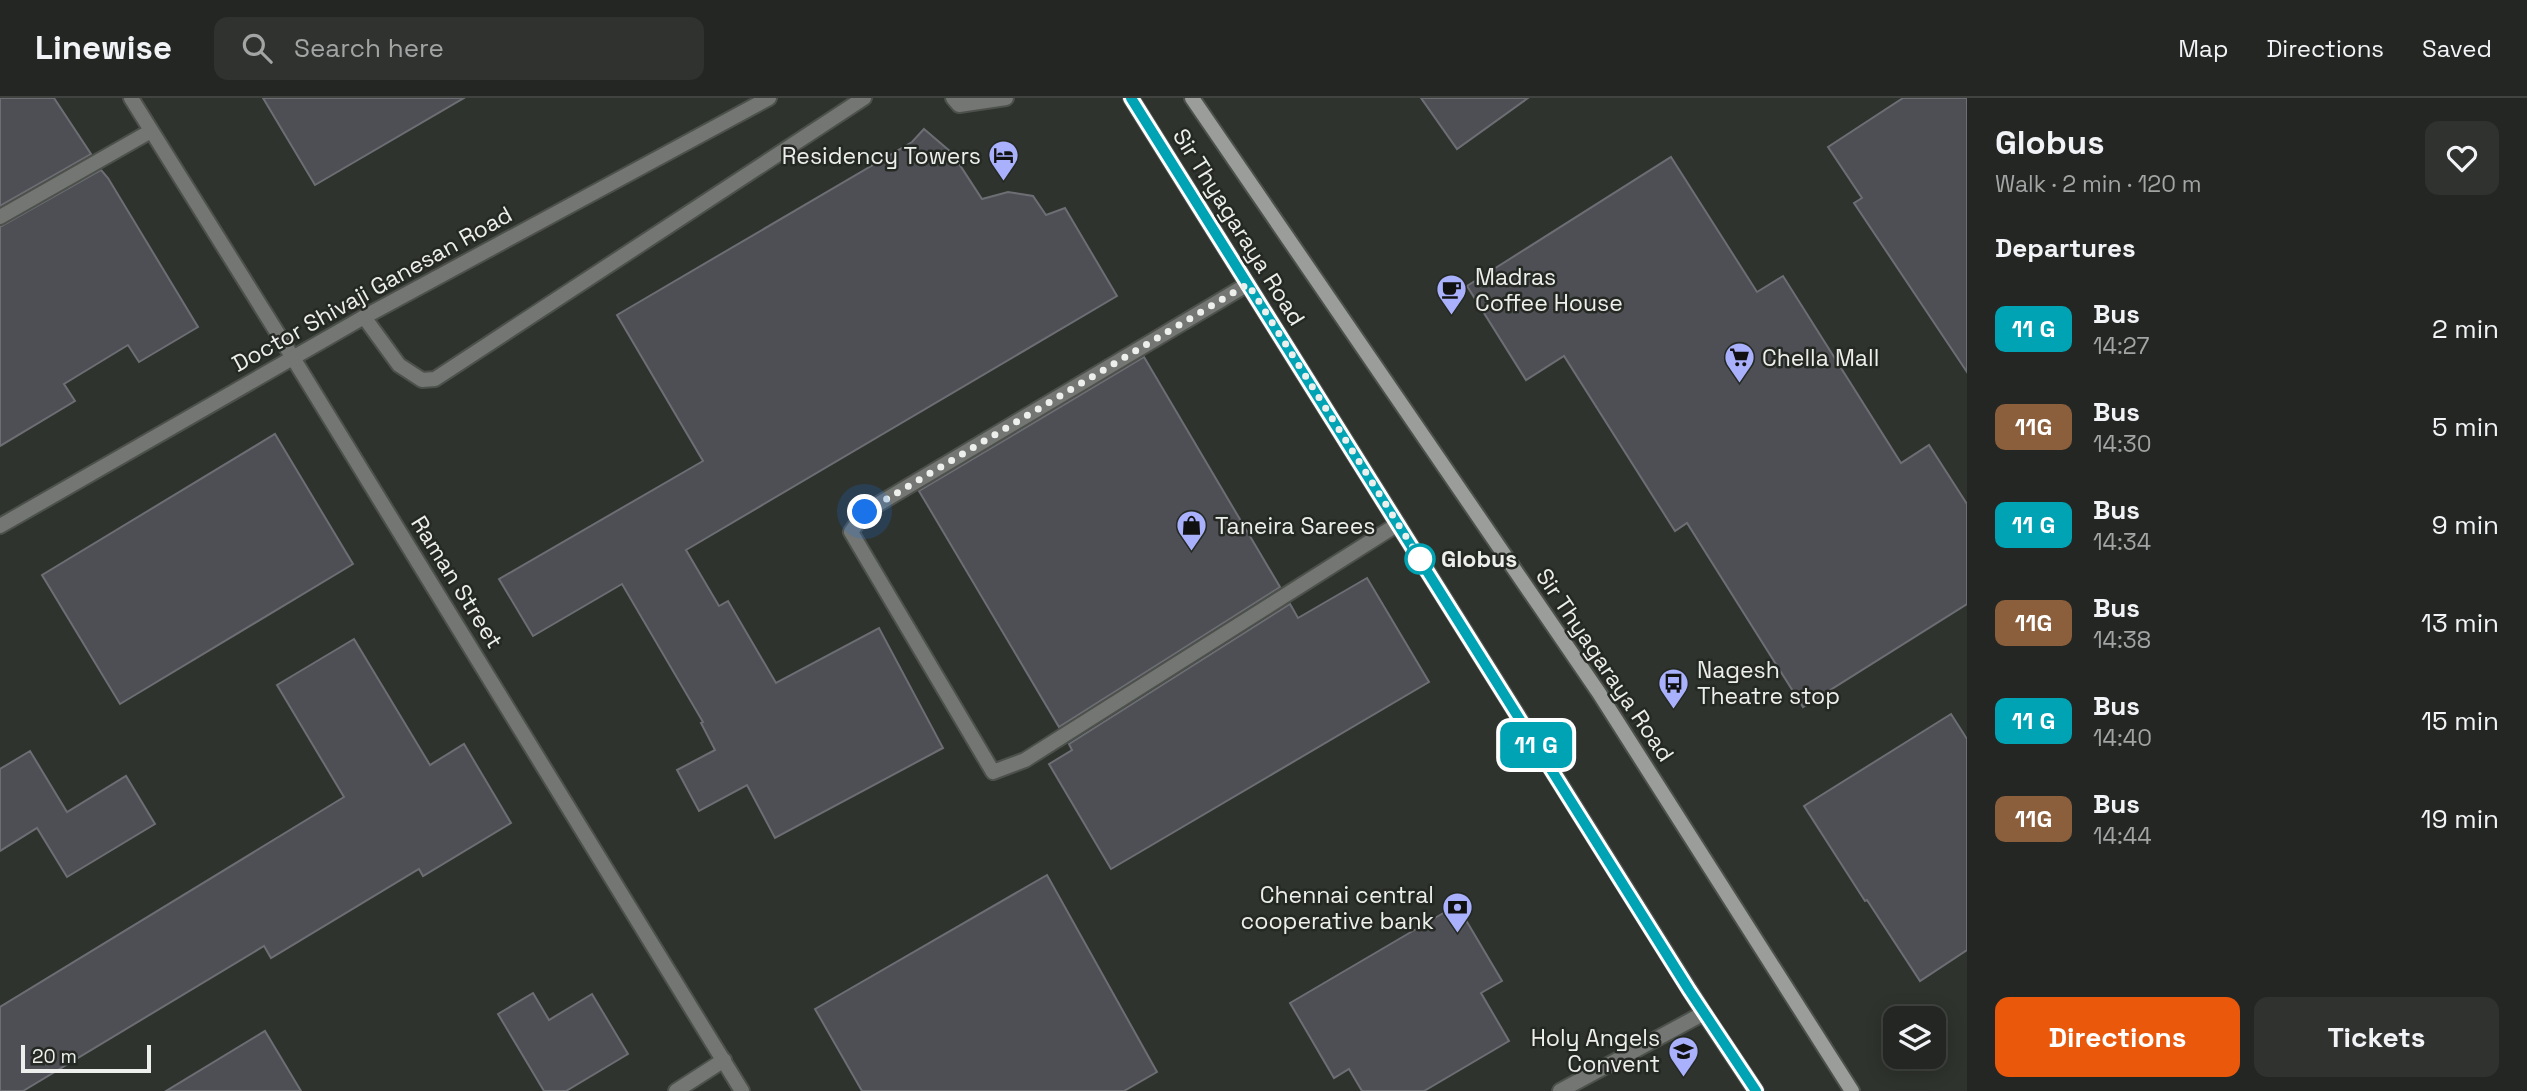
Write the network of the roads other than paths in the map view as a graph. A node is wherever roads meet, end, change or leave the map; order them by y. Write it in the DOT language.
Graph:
graph roads {
  1 [pos="131,98"];
  2 [pos="769,98"];
  3 [pos="864,98"];
  4 [pos="953,98"];
  5 [pos="1006,98"];
  6 [pos="1131,98"];
  7 [pos="1192,98"];
  8 [pos="151,131"];
  9 [pos="0,217"];
  10 [pos="1248,284"];
  11 [pos="364,317"];
  12 [pos="293,358"];
  13 [pos="1398,524"];
  14 [pos="0,526"];
  15 [pos="1704,1013"];
  16 [pos="724,1060"];
  17 [pos="676,1091"];
  18 [pos="742,1091"];
  19 [pos="1560,1091"];
  20 [pos="1756,1091"];
  21 [pos="1852,1091"];
  1 -- 8 [label="street, Raman Street"];
  2 -- 11 [label="street, Doctor Shivaji Ganesan Road"];
  3 -- 11 [label="street"];
  4 -- 5 [label="street"];
  6 -- 10 [label="main road, Sir Thyagaraya Road"];
  7 -- 21 [label="main road, Sir Thyagaraya Road"];
  8 -- 9 [label="street"];
  8 -- 12 [label="street, Raman Street"];
  10 -- 13 [label="main road, Sir Thyagaraya Road"];
  10 -- 13 [label="street"];
  11 -- 12 [label="street, Doctor Shivaji Ganesan Road"];
  12 -- 14 [label="street, Doctor Shivaji Ganesan Road"];
  12 -- 16 [label="street, Raman Street"];
  13 -- 15 [label="main road, Sir Thyagaraya Road"];
  15 -- 19 [label="street"];
  15 -- 20 [label="main road, Sir Thyagaraya Road"];
  16 -- 17 [label="street"];
  16 -- 18 [label="street, Raman Street"];
}
